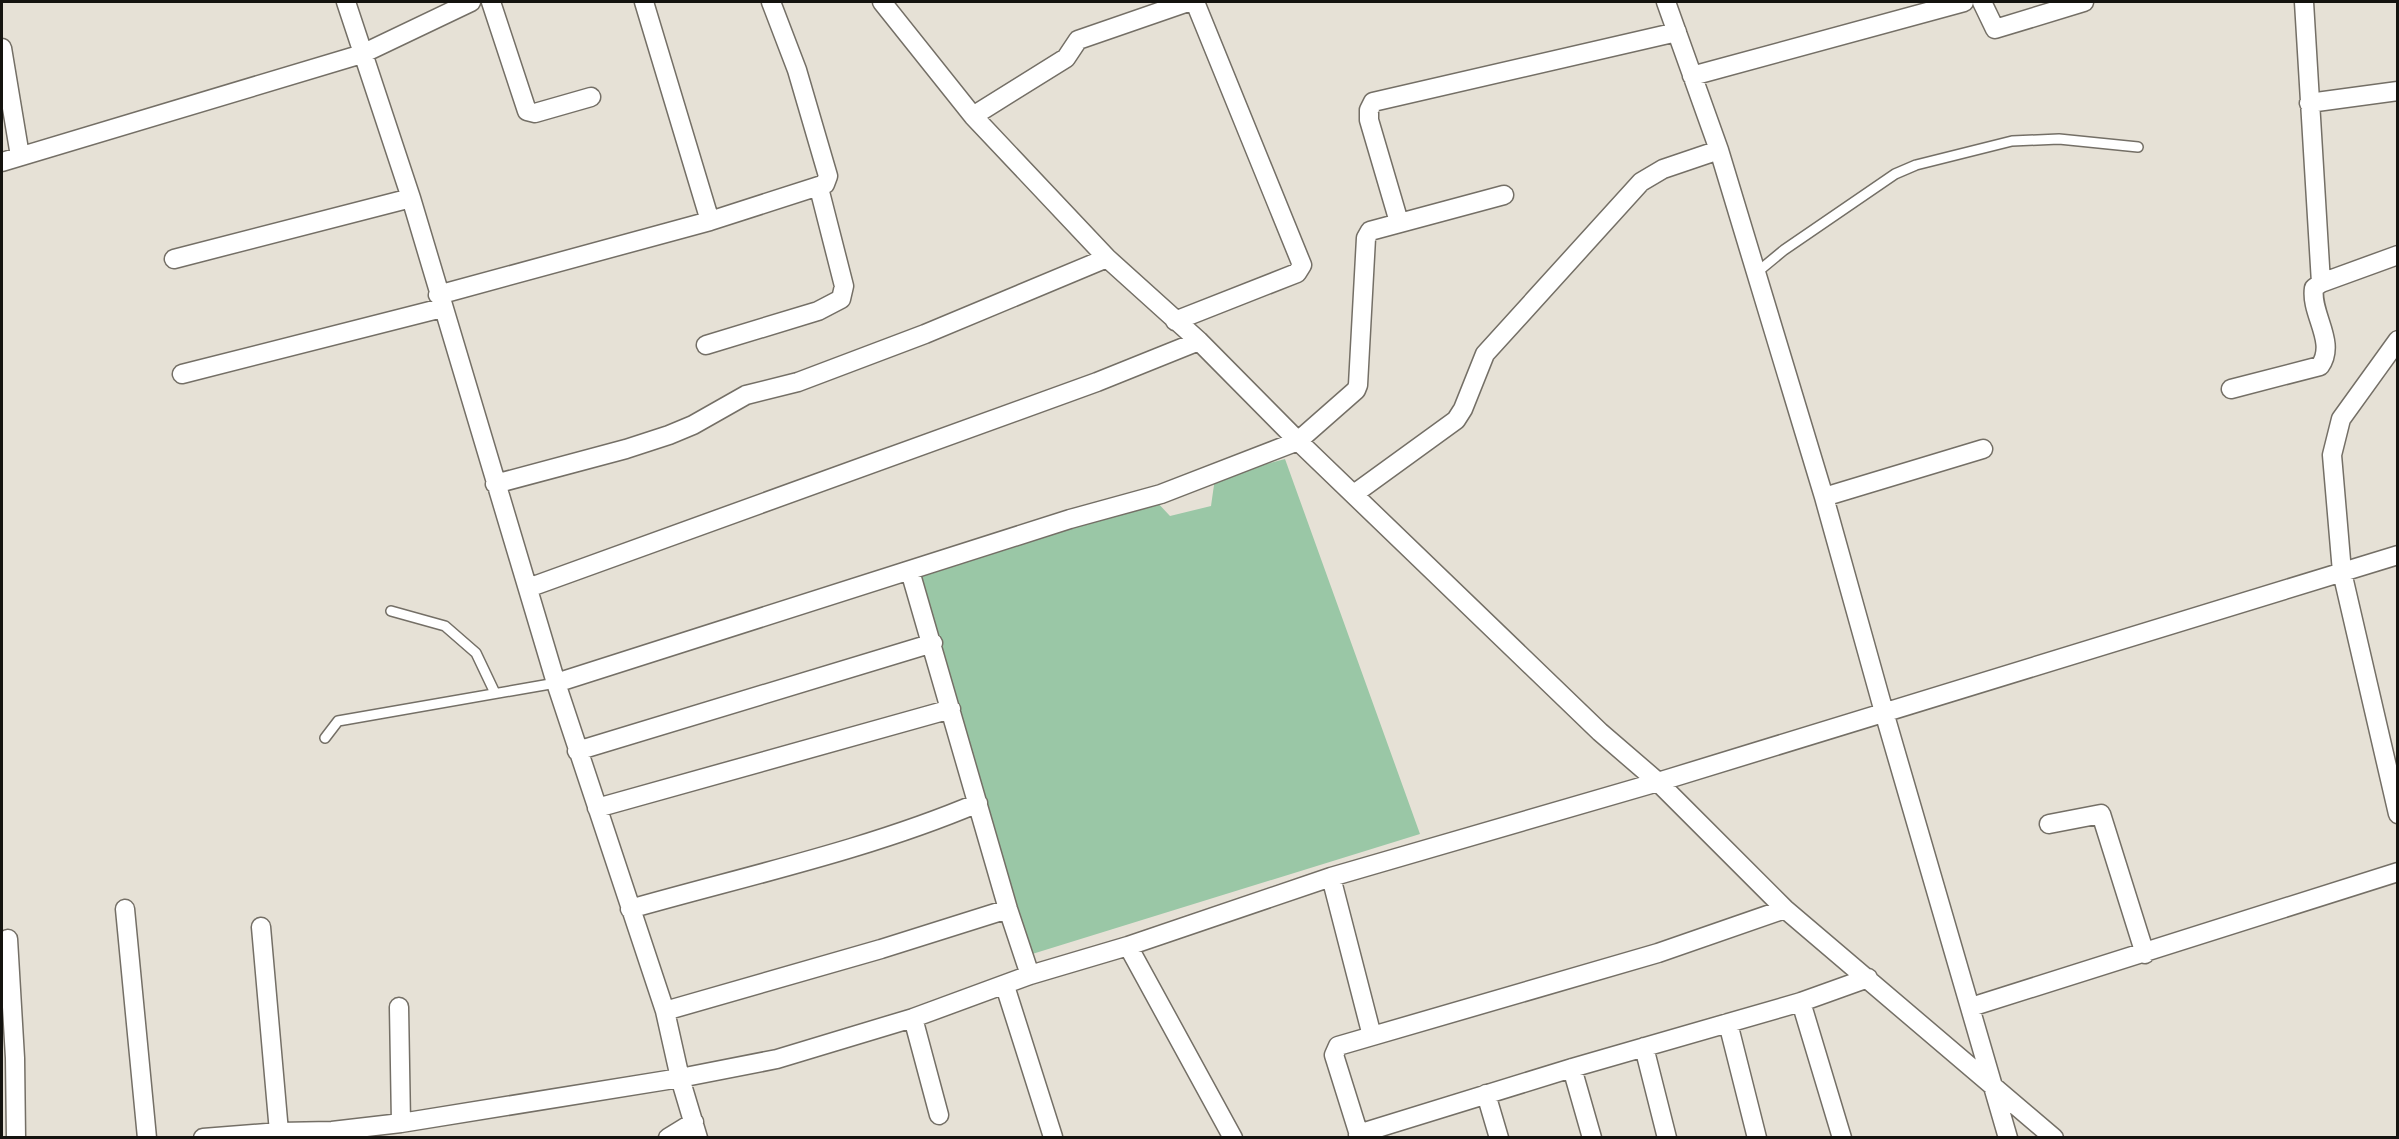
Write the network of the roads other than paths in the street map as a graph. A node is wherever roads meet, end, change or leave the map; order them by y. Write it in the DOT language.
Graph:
graph roads {
  1 [pos="346,2"];
  2 [pos="471,2"];
  3 [pos="491,2"];
  4 [pos="644,2"];
  5 [pos="771,2"];
  6 [pos="882,2"];
  7 [pos="1188,2"];
  8 [pos="1195,2"];
  9 [pos="1666,2"];
  10 [pos="1964,2"];
  11 [pos="1983,2"];
  12 [pos="2084,2"];
  13 [pos="2304,2"];
  14 [pos="1677,32"];
  15 [pos="2,48"];
  16 [pos="362,54"];
  17 [pos="1692,76"];
  18 [pos="2397,91"];
  19 [pos="591,97"];
  20 [pos="2309,103"];
  21 [pos="973,116"];
  22 [pos="2138,147"];
  23 [pos="1719,150"];
  24 [pos="20,156"];
  25 [pos="2,162"];
  26 [pos="819,188"];
  27 [pos="1504,195"];
  28 [pos="411,198"];
  29 [pos="710,221"];
  30 [pos="1399,222"];
  31 [pos="2397,255"];
  32 [pos="1107,258"];
  33 [pos="174,259"];
  34 [pos="1755,274"];
  35 [pos="2320,283"];
  36 [pos="440,302"];
  37 [pos="1176,321"];
  38 [pos="2397,340"];
  39 [pos="1199,341"];
  40 [pos="706,345"];
  41 [pos="182,374"];
  42 [pos="2231,389"];
  43 [pos="1298,441"];
  44 [pos="1983,449"];
  45 [pos="495,484"];
  46 [pos="1354,494"];
  47 [pos="1824,497"];
  48 [pos="2397,555"];
  49 [pos="910,571"];
  50 [pos="2342,572"];
  51 [pos="528,588"];
  52 [pos="391,610"];
  53 [pos="933,643"];
  54 [pos="556,683"];
  55 [pos="495,693"];
  56 [pos="951,709"];
  57 [pos="1884,712"];
  58 [pos="325,738"];
  59 [pos="577,751"];
  60 [pos="1658,782"];
  61 [pos="978,804"];
  62 [pos="597,808"];
  63 [pos="2397,814"];
  64 [pos="2049,824"];
  65 [pos="2397,872"];
  66 [pos="1331,877"];
  67 [pos="125,909"];
  68 [pos="630,909"];
  69 [pos="1008,909"];
  70 [pos="1785,909"];
  71 [pos="261,927"];
  72 [pos="8,939"];
  73 [pos="1128,946"];
  74 [pos="2145,954"];
  75 [pos="1030,975"];
  76 [pos="1868,978"];
  77 [pos="1005,986"];
  78 [pos="1801,1002"];
  79 [pos="399,1007"];
  80 [pos="1971,1007"];
  81 [pos="665,1011"];
  82 [pos="913,1018"];
  83 [pos="1728,1023"];
  84 [pos="1372,1036"];
  85 [pos="1644,1047"];
  86 [pos="1572,1068"];
  87 [pos="680,1078"];
  88 [pos="1995,1086"];
  89 [pos="1486,1094"];
  90 [pos="939,1115"];
  91 [pos="401,1123"];
  92 [pos="696,1130"];
  93 [pos="279,1132"];
  94 [pos="1359,1136"];
  95 [pos="16,1137"];
  96 [pos="147,1137"];
  97 [pos="203,1137"];
  98 [pos="668,1137"];
  99 [pos="1053,1137"];
  100 [pos="1233,1137"];
  101 [pos="1499,1137"];
  102 [pos="1592,1137"];
  103 [pos="1667,1137"];
  104 [pos="1757,1137"];
  105 [pos="1842,1137"];
  106 [pos="2008,1137"];
  107 [pos="2054,1137"];
  1 -- 16 [label="street"];
  2 -- 16 [label="street"];
  3 -- 19 [label="street"];
  4 -- 29 [label="street"];
  5 -- 26 [label="street"];
  6 -- 21 [label="street"];
  7 -- 21 [label="street"];
  8 -- 37 [label="street"];
  9 -- 14 [label="street"];
  10 -- 17 [label="street"];
  11 -- 12 [label="street"];
  13 -- 20 [label="street"];
  14 -- 17 [label="street"];
  14 -- 30 [label="street"];
  15 -- 24 [label="street"];
  16 -- 24 [label="street"];
  16 -- 28 [label="street"];
  17 -- 23 [label="street"];
  18 -- 20 [label="street"];
  20 -- 35 [label="street"];
  21 -- 32 [label="street"];
  22 -- 34 [label="lane"];
  23 -- 34 [label="street"];
  23 -- 46 [label="street"];
  24 -- 25 [label="street"];
  26 -- 29 [label="street"];
  26 -- 40 [label="street"];
  27 -- 30 [label="street"];
  28 -- 33 [label="street"];
  28 -- 36 [label="street"];
  29 -- 36 [label="street"];
  30 -- 43 [label="street"];
  31 -- 35 [label="street"];
  32 -- 37 [label="street"];
  32 -- 45 [label="street"];
  34 -- 47 [label="street"];
  35 -- 42 [label="street"];
  36 -- 41 [label="street"];
  36 -- 45 [label="street"];
  37 -- 39 [label="street"];
  38 -- 50 [label="street"];
  39 -- 43 [label="street"];
  39 -- 51 [label="street"];
  43 -- 46 [label="street"];
  43 -- 49 [label="street"];
  44 -- 47 [label="street"];
  45 -- 51 [label="street"];
  46 -- 60 [label="street"];
  47 -- 57 [label="street"];
  48 -- 50 [label="street"];
  49 -- 53 [label="street"];
  49 -- 54 [label="street"];
  50 -- 57 [label="street"];
  50 -- 63 [label="street"];
  51 -- 54 [label="street"];
  52 -- 55 [label="lane"];
  53 -- 56 [label="street"];
  53 -- 59 [label="street"];
  54 -- 55 [label="lane"];
  54 -- 59 [label="street"];
  55 -- 58 [label="lane"];
  56 -- 61 [label="street"];
  56 -- 62 [label="street"];
  57 -- 60 [label="street"];
  57 -- 80 [label="street"];
  59 -- 62 [label="street"];
  60 -- 66 [label="street"];
  60 -- 70 [label="street"];
  61 -- 68 [label="street"];
  61 -- 69 [label="street"];
  62 -- 68 [label="street"];
  64 -- 74 [label="street"];
  65 -- 74 [label="street"];
  66 -- 73 [label="street"];
  66 -- 84 [label="street"];
  67 -- 96 [label="street"];
  68 -- 81 [label="street"];
  69 -- 75 [label="street"];
  69 -- 81 [label="street"];
  70 -- 76 [label="street"];
  70 -- 84 [label="street"];
  71 -- 93 [label="street"];
  72 -- 95 [label="street"];
  73 -- 75 [label="street"];
  73 -- 100 [label="street"];
  74 -- 80 [label="street"];
  75 -- 77 [label="street"];
  76 -- 78 [label="street"];
  76 -- 88 [label="street"];
  77 -- 82 [label="street"];
  77 -- 99 [label="street"];
  78 -- 83 [label="street"];
  78 -- 105 [label="street"];
  79 -- 91 [label="street"];
  80 -- 88 [label="street"];
  81 -- 87 [label="street"];
  82 -- 87 [label="street"];
  82 -- 90 [label="street"];
  83 -- 85 [label="street"];
  83 -- 104 [label="street"];
  84 -- 94 [label="street"];
  85 -- 86 [label="street"];
  85 -- 103 [label="street"];
  86 -- 89 [label="street"];
  86 -- 102 [label="street"];
  87 -- 91 [label="street"];
  87 -- 92 [label="street"];
  88 -- 106 [label="street"];
  88 -- 107 [label="street"];
  89 -- 94 [label="street"];
  89 -- 101 [label="street"];
  91 -- 93 [label="street"];
  92 -- 98 [label="street"];
  93 -- 97 [label="street"];
}
